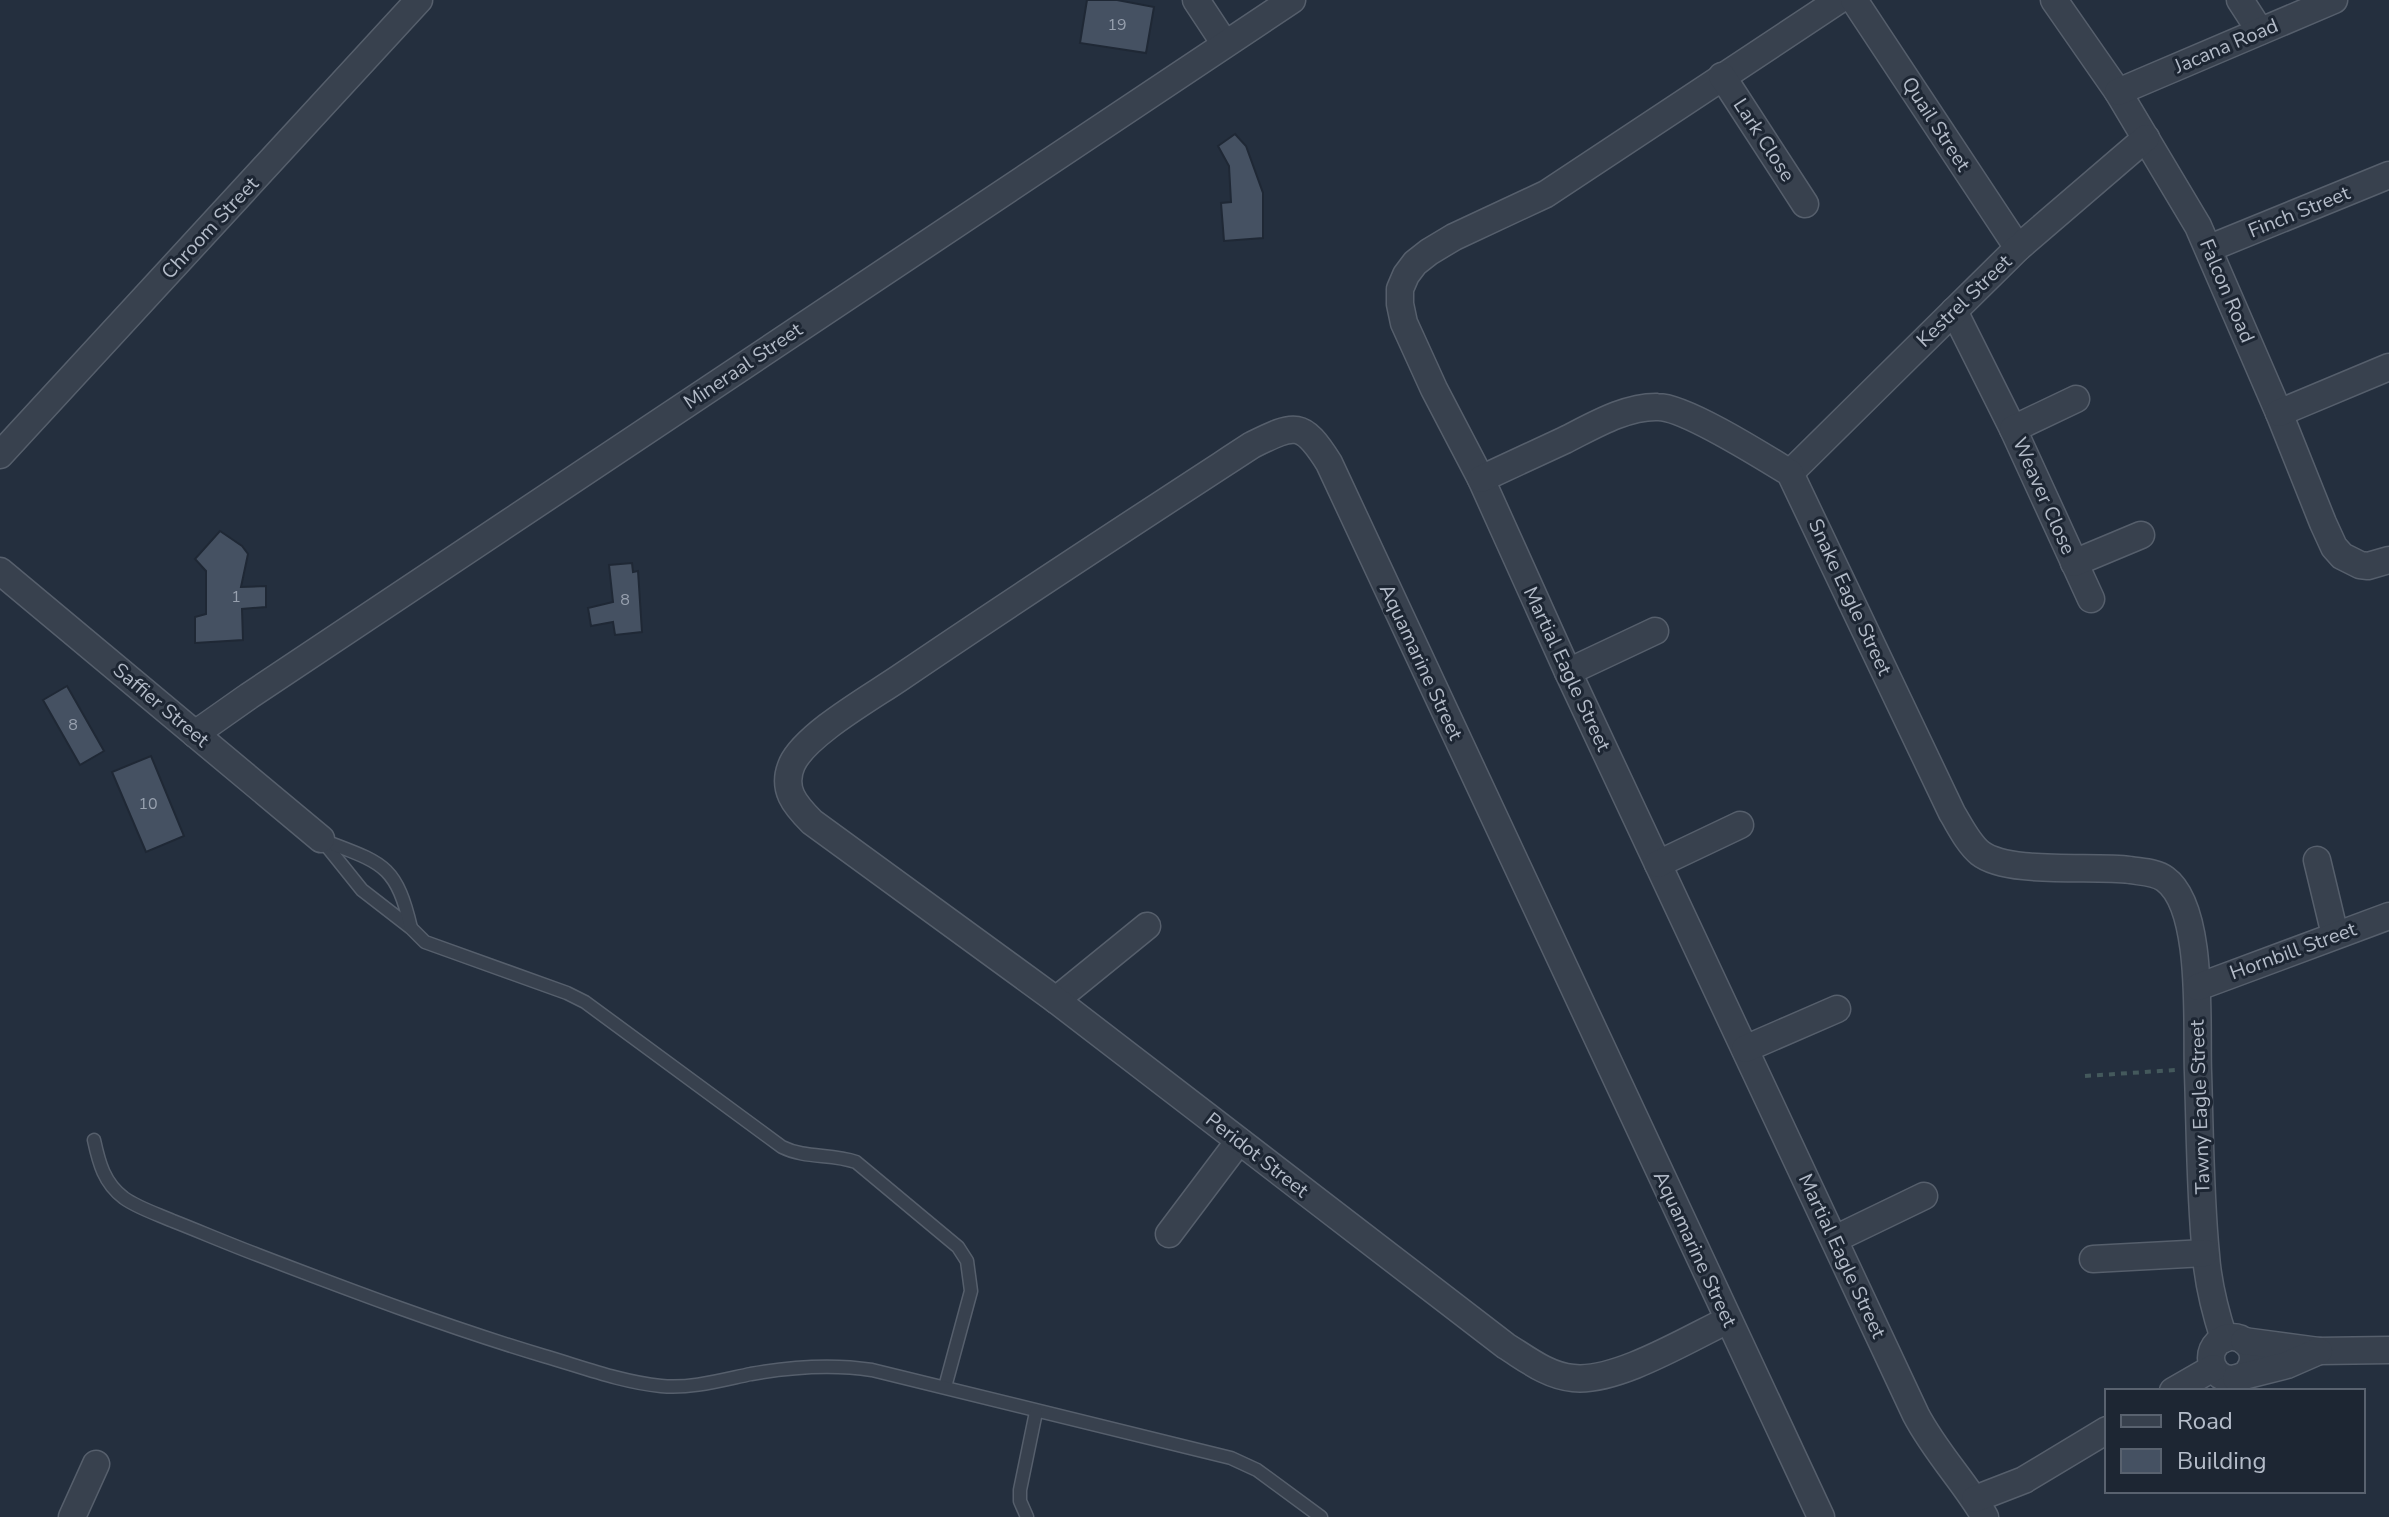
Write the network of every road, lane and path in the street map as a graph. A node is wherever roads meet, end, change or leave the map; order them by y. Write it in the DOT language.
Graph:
graph roads {
  1 [pos="419,0"];
  2 [pos="1196,0"];
  3 [pos="1292,0"];
  4 [pos="1839,0"];
  5 [pos="1854,0"];
  6 [pos="2054,0"];
  7 [pos="2240,0"];
  8 [pos="2334,0"];
  9 [pos="2260,31"];
  10 [pos="1225,44"];
  11 [pos="1722,76"];
  12 [pos="2118,92"];
  13 [pos="2146,138"];
  14 [pos="2389,175"];
  15 [pos="1805,204"];
  16 [pos="2018,248"];
  17 [pos="2210,248"];
  18 [pos="1954,311"];
  19 [pos="2389,367"];
  20 [pos="2076,399"];
  21 [pos="2279,413"];
  22 [pos="2013,429"];
  23 [pos="0,455"];
  24 [pos="1790,473"];
  25 [pos="1481,479"];
  26 [pos="2141,535"];
  27 [pos="2389,560"];
  28 [pos="2074,563"];
  29 [pos="0,571"];
  30 [pos="2091,599"];
  31 [pos="1655,631"];
  32 [pos="1568,672"];
  33 [pos="195,734"];
  34 [pos="812,822"];
  35 [pos="1740,825"];
  36 [pos="321,839"];
  37 [pos="2317,860"];
  38 [pos="1658,864"];
  39 [pos="2166,879"];
  40 [pos="2389,916"];
  41 [pos="1147,926"];
  42 [pos="411,928"];
  43 [pos="2335,935"];
  44 [pos="2198,987"];
  45 [pos="1056,1000"];
  46 [pos="1837,1009"];
  47 [pos="1745,1049"];
  48 [pos="2198,1069"];
  49 [pos="2085,1076"];
  50 [pos="94,1140"];
  51 [pos="1239,1141"];
  52 [pos="1924,1196"];
  53 [pos="1169,1234"];
  54 [pos="1835,1239"];
  55 [pos="2205,1253"];
  56 [pos="2093,1259"];
  57 [pos="1728,1320"];
  58 [pos="2234,1340"];
  59 [pos="2389,1350"];
  60 [pos="2319,1351"];
  61 [pos="2225,1373"];
  62 [pos="945,1387"];
  63 [pos="2179,1389"];
  64 [pos="1036,1412"];
  65 [pos="2105,1431"];
  66 [pos="96,1464"];
  67 [pos="1982,1511"];
  68 [pos="72,1517"];
  69 [pos="1027,1517"];
  70 [pos="1321,1517"];
  71 [pos="1821,1517"];
  1 -- 23 [label="street, Chroom Street"];
  2 -- 10 [label="street"];
  3 -- 10 [label="street, Mineraal Street"];
  4 -- 11 [label="street, Martial Eagle Street"];
  5 -- 16 [label="street, Quail Street"];
  6 -- 12 [label="street, Falcon Road"];
  7 -- 9 [label="street"];
  8 -- 9 [label="street, Jacana Road"];
  9 -- 12 [label="street, Jacana Road"];
  10 -- 33 [label="street, Mineraal Street"];
  11 -- 15 [label="street, Lark Close"];
  11 -- 25 [label="street, Martial Eagle Street"];
  12 -- 13 [label="street, Falcon Road"];
  13 -- 16 [label="street, Kestrel Street"];
  13 -- 17 [label="street, Falcon Road"];
  14 -- 17 [label="street, Finch Street"];
  16 -- 18 [label="street, Kestrel Street"];
  17 -- 21 [label="street, Falcon Road"];
  18 -- 22 [label="street, Weaver Close"];
  18 -- 24 [label="street, Kestrel Street"];
  19 -- 21 [label="street"];
  20 -- 22 [label="street, Weaver Close"];
  21 -- 27 [label="street, Falcon Road"];
  22 -- 28 [label="street, Weaver Close"];
  24 -- 25 [label="street"];
  24 -- 39 [label="street, Snake Eagle Street"];
  25 -- 32 [label="street, Martial Eagle Street"];
  26 -- 28 [label="street, Weaver Close"];
  28 -- 30 [label="street, Weaver Close"];
  29 -- 33 [label="street, Saffier Street"];
  31 -- 32 [label="street"];
  32 -- 38 [label="street, Martial Eagle Street"];
  33 -- 36 [label="street, Saffier Street"];
  34 -- 45 [label="street, Peridot Street"];
  34 -- 57 [label="street, Aquamarine Street"];
  35 -- 38 [label="street"];
  36 -- 42 [label="lane"];
  36 -- 42 [label="lane"];
  37 -- 43 [label="street"];
  38 -- 47 [label="street, Martial Eagle Street"];
  39 -- 44 [label="street, Tawny Eagle Street"];
  40 -- 43 [label="street, Hornbill Street"];
  41 -- 45 [label="street"];
  42 -- 62 [label="lane"];
  43 -- 44 [label="street, Hornbill Street"];
  44 -- 48 [label="street, Tawny Eagle Street"];
  45 -- 51 [label="street, Peridot Street"];
  46 -- 47 [label="street"];
  47 -- 54 [label="street, Martial Eagle Street"];
  48 -- 49 [label="path"];
  48 -- 55 [label="street, Tawny Eagle Street"];
  50 -- 62 [label="lane"];
  51 -- 53 [label="street"];
  51 -- 57 [label="street, Peridot Street"];
  52 -- 54 [label="street"];
  54 -- 67 [label="street, Martial Eagle Street"];
  55 -- 56 [label="street"];
  55 -- 58 [label="street, Tawny Eagle Street"];
  57 -- 71 [label="street, Aquamarine Street"];
  58 -- 60 [label="street"];
  58 -- 61 [label="street"];
  58 -- 61 [label="street, Tawny Eagle Street"];
  59 -- 60 [label="street"];
  60 -- 61 [label="street"];
  61 -- 63 [label="street"];
  62 -- 64 [label="lane"];
  64 -- 69 [label="lane"];
  64 -- 70 [label="lane"];
  65 -- 67 [label="street"];
  66 -- 68 [label="street"];
}
